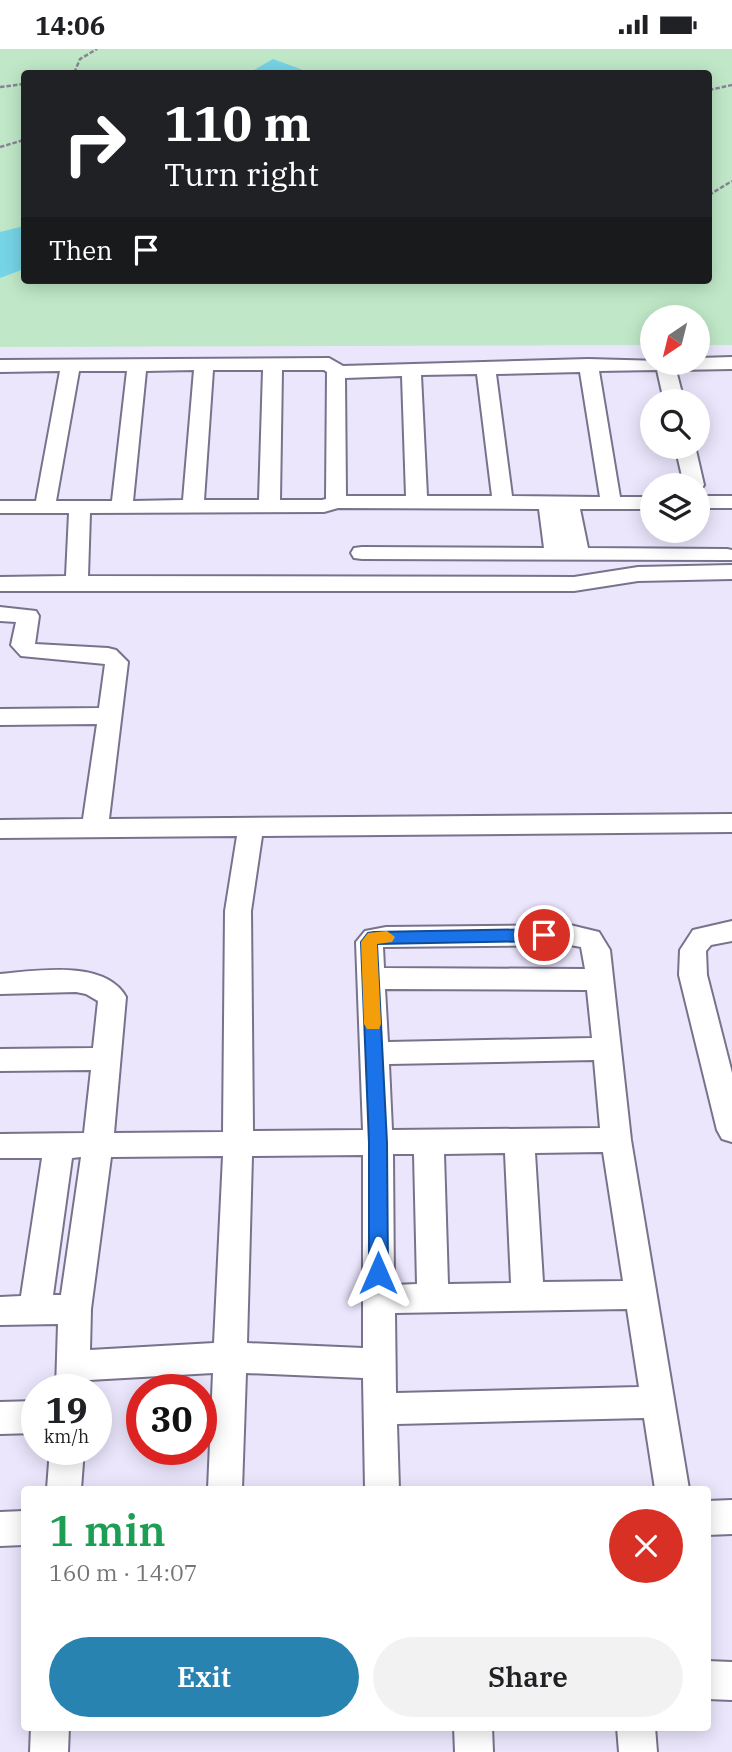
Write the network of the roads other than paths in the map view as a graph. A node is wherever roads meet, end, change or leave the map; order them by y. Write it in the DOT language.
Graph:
graph roads {
  1 [pos="710,363"];
  2 [pos="732,363"];
  3 [pos="640,364"];
  4 [pos="137,365"];
  5 [pos="204,365"];
  6 [pos="273,365"];
  7 [pos="588,365"];
  8 [pos="70,366"];
  9 [pos="486,367"];
  10 [pos="1,368"];
  11 [pos="411,369"];
  12 [pos="339,372"];
  13 [pos="336,502"];
  14 [pos="710,502"];
  15 [pos="732,502"];
  16 [pos="559,503"];
  17 [pos="611,503"];
  18 [pos="640,503"];
  19 [pos="417,504"];
  20 [pos="503,504"];
  21 [pos="269,506"];
  22 [pos="0,507"];
  23 [pos="46,507"];
  24 [pos="80,507"];
  25 [pos="122,507"];
  26 [pos="193,507"];
  27 [pos="362,552"];
  28 [pos="567,554"];
  29 [pos="732,555"];
  30 [pos="732,572"];
  31 [pos="77,583"];
  32 [pos="0,584"];
  33 [pos="0,614"];
  34 [pos="110,716"];
  35 [pos="0,717"];
  36 [pos="732,823"];
  37 [pos="95,827"];
  38 [pos="251,827"];
  39 [pos="0,829"];
  40 [pos="732,931"];
  41 [pos="371,978"];
  42 [pos="600,980"];
  43 [pos="0,984"];
  44 [pos="607,1049"];
  45 [pos="374,1053"];
  46 [pos="107,1059"];
  47 [pos="0,1060"];
  48 [pos="731,1119"];
  49 [pos="615,1140"];
  50 [pos="429,1142"];
  51 [pos="519,1142"];
  52 [pos="378,1143"];
  53 [pos="59,1145"];
  54 [pos="98,1145"];
  55 [pos="238,1145"];
  56 [pos="0,1146"];
  57 [pos="640,1295"];
  58 [pos="528,1296"];
  59 [pos="433,1298"];
  60 [pos="378,1299"];
  61 [pos="75,1309"];
  62 [pos="35,1310"];
  63 [pos="0,1311"];
  64 [pos="230,1357"];
  65 [pos="379,1364"];
  66 [pos="73,1374"];
  67 [pos="103,1374"];
  68 [pos="658,1402"];
  69 [pos="380,1409"];
  70 [pos="21,1417"];
  71 [pos="0,1418"];
  72 [pos="66,1465"];
  73 [pos="64,1486"];
  74 [pos="225,1486"];
  75 [pos="382,1486"];
  76 [pos="672,1486"];
  77 [pos="732,1517"];
  78 [pos="711,1518"];
  79 [pos="21,1528"];
  80 [pos="0,1529"];
  81 [pos="711,1680"];
  82 [pos="732,1681"];
  83 [pos="50,1731"];
  84 [pos="472,1731"];
  85 [pos="636,1731"];
  86 [pos="49,1752"];
  87 [pos="474,1752"];
  88 [pos="638,1752"];
  1 -- 2 [label="street"];
  3 -- 7 [label="street"];
  4 -- 5 [label="street"];
  4 -- 8 [label="street"];
  4 -- 25 [label="street"];
  5 -- 6 [label="street"];
  5 -- 26 [label="street"];
  6 -- 12 [label="street"];
  6 -- 21 [label="street"];
  7 -- 9 [label="street"];
  7 -- 17 [label="street"];
  8 -- 10 [label="street"];
  8 -- 23 [label="street"];
  9 -- 11 [label="street"];
  9 -- 20 [label="street"];
  11 -- 12 [label="street"];
  11 -- 19 [label="street"];
  12 -- 13 [label="street"];
  13 -- 19 [label="street"];
  13 -- 21 [label="street"];
  14 -- 15 [label="street"];
  16 -- 17 [label="street"];
  16 -- 20 [label="street"];
  16 -- 28 [label="street"];
  17 -- 18 [label="street"];
  19 -- 20 [label="street"];
  21 -- 26 [label="street"];
  22 -- 23 [label="street"];
  23 -- 24 [label="street"];
  24 -- 25 [label="street"];
  24 -- 31 [label="street"];
  25 -- 26 [label="street"];
  27 -- 28 [label="street"];
  28 -- 29 [label="street"];
  30 -- 31 [label="street"];
  31 -- 32 [label="street"];
  33 -- 34 [label="street"];
  34 -- 35 [label="street"];
  34 -- 37 [label="street"];
  36 -- 38 [label="street"];
  37 -- 38 [label="street"];
  37 -- 39 [label="street"];
  38 -- 55 [label="street"];
  40 -- 48 [label="street"];
  41 -- 42 [label="street"];
  41 -- 42 [label="street"];
  41 -- 45 [label="street"];
  42 -- 44 [label="street"];
  43 -- 46 [label="street"];
  44 -- 45 [label="street"];
  44 -- 49 [label="street"];
  45 -- 52 [label="street"];
  46 -- 47 [label="street"];
  46 -- 54 [label="street"];
  49 -- 51 [label="street"];
  49 -- 57 [label="street"];
  50 -- 51 [label="street"];
  50 -- 52 [label="street"];
  50 -- 59 [label="street"];
  51 -- 58 [label="street"];
  52 -- 55 [label="street"];
  52 -- 60 [label="street"];
  53 -- 54 [label="street"];
  53 -- 56 [label="street"];
  53 -- 62 [label="street"];
  54 -- 55 [label="street"];
  54 -- 61 [label="street"];
  55 -- 64 [label="street"];
  57 -- 58 [label="street"];
  57 -- 68 [label="street"];
  58 -- 59 [label="street"];
  59 -- 60 [label="street"];
  60 -- 65 [label="street"];
  61 -- 62 [label="street"];
  61 -- 66 [label="street"];
  62 -- 63 [label="street"];
  64 -- 65 [label="street"];
  64 -- 67 [label="street"];
  64 -- 74 [label="street"];
  65 -- 69 [label="street"];
  68 -- 69 [label="street"];
  68 -- 76 [label="street"];
  69 -- 75 [label="street"];
  70 -- 71 [label="street"];
  72 -- 73 [label="street"];
  77 -- 78 [label="street"];
  79 -- 80 [label="street"];
  81 -- 82 [label="street"];
  83 -- 86 [label="street"];
  84 -- 87 [label="street"];
  85 -- 88 [label="street"];
}
